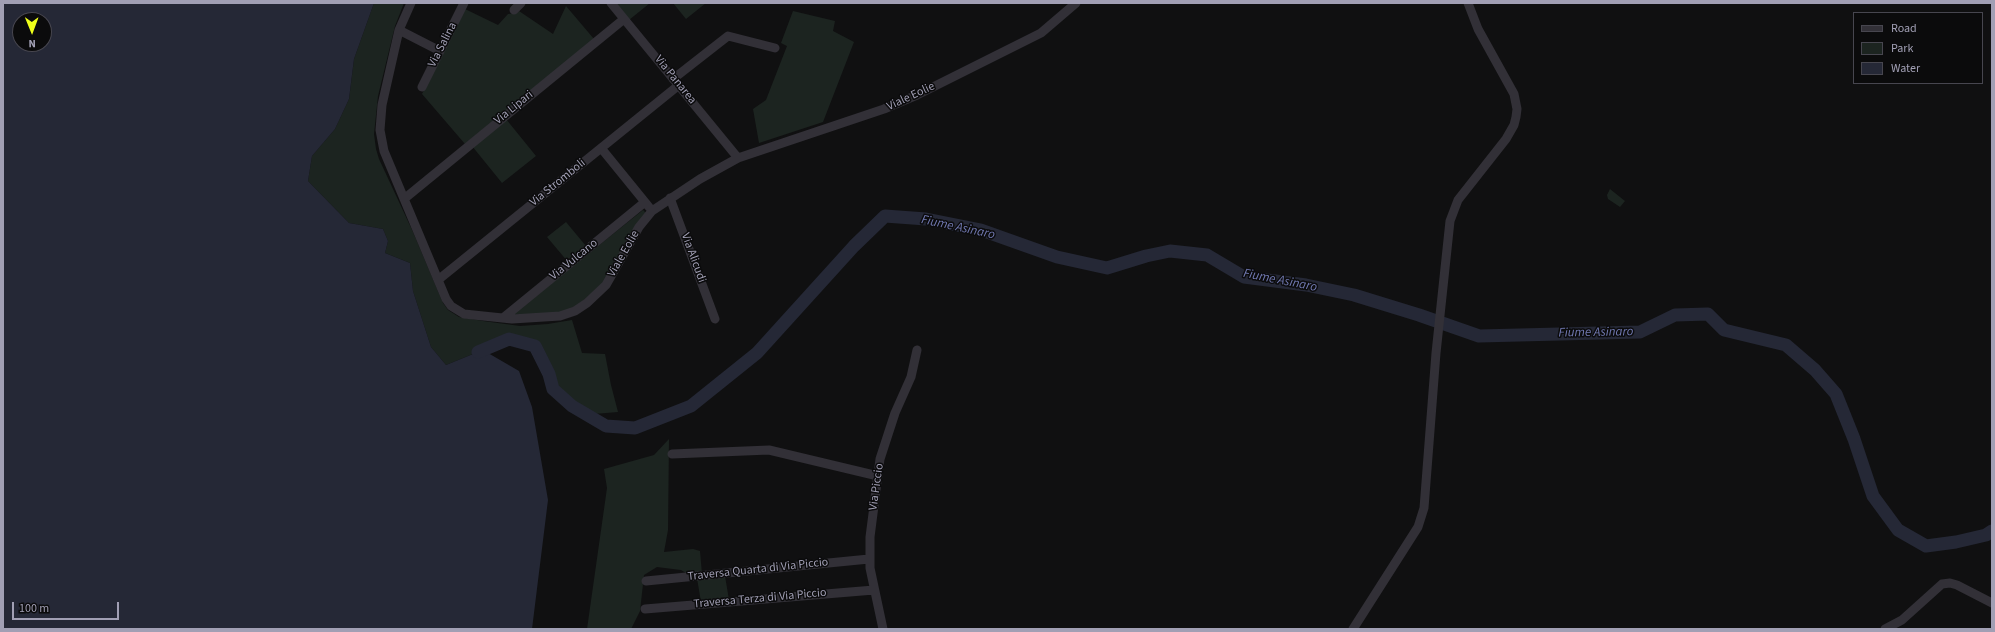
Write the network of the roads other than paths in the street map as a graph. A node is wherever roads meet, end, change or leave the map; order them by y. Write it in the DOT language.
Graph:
graph roads {
  1 [pos="411,3"];
  2 [pos="464,3"];
  3 [pos="611,3"];
  4 [pos="1076,3"];
  5 [pos="1467,5"];
  6 [pos="624,19"];
  7 [pos="399,30"];
  8 [pos="775,48"];
  9 [pos="440,51"];
  10 [pos="676,82"];
  11 [pos="422,87"];
  12 [pos="601,148"];
  13 [pos="738,158"];
  14 [pos="404,198"];
  15 [pos="670,198"];
  16 [pos="645,202"];
  17 [pos="652,211"];
  18 [pos="438,280"];
  19 [pos="503,318"];
  20 [pos="715,319"];
  21 [pos="917,350"];
  22 [pos="672,454"];
  23 [pos="878,476"];
  24 [pos="869,559"];
  25 [pos="646,581"];
  26 [pos="874,590"];
  27 [pos="1992,603"];
  28 [pos="645,609"];
  29 [pos="883,629"];
  30 [pos="1353,629"];
  31 [pos="1885,629"];
  1 -- 7 [label="street, Viale Eolie"];
  2 -- 9 [label="street, Via Salina"];
  3 -- 6 [label="street, Via Panarea"];
  4 -- 13 [label="street, Viale Eolie"];
  5 -- 30 [label="street"];
  6 -- 10 [label="street, Via Panarea"];
  6 -- 14 [label="street, Via Lipari"];
  7 -- 9 [label="street"];
  7 -- 14 [label="street, Viale Eolie"];
  8 -- 10 [label="street, Via Stromboli"];
  9 -- 11 [label="street, Via Salina"];
  10 -- 12 [label="street, Via Stromboli"];
  10 -- 13 [label="street, Via Panarea"];
  12 -- 16 [label="street"];
  12 -- 18 [label="street, Via Stromboli"];
  13 -- 15 [label="street, Viale Eolie"];
  14 -- 18 [label="street, Viale Eolie"];
  15 -- 17 [label="street, Viale Eolie"];
  15 -- 20 [label="street, Via Alicudi"];
  16 -- 17 [label="street"];
  16 -- 19 [label="street, Via Vulcano"];
  17 -- 19 [label="street, Viale Eolie"];
  18 -- 19 [label="street, Viale Eolie"];
  21 -- 23 [label="street, Via Piccio"];
  22 -- 23 [label="street"];
  23 -- 24 [label="street, Via Piccio"];
  24 -- 25 [label="street, Traversa Quarta di Via Piccio"];
  24 -- 26 [label="street, Via Piccio"];
  26 -- 28 [label="street, Traversa Terza di Via Piccio"];
  26 -- 29 [label="street, Via Piccio"];
  27 -- 31 [label="street"];
}
